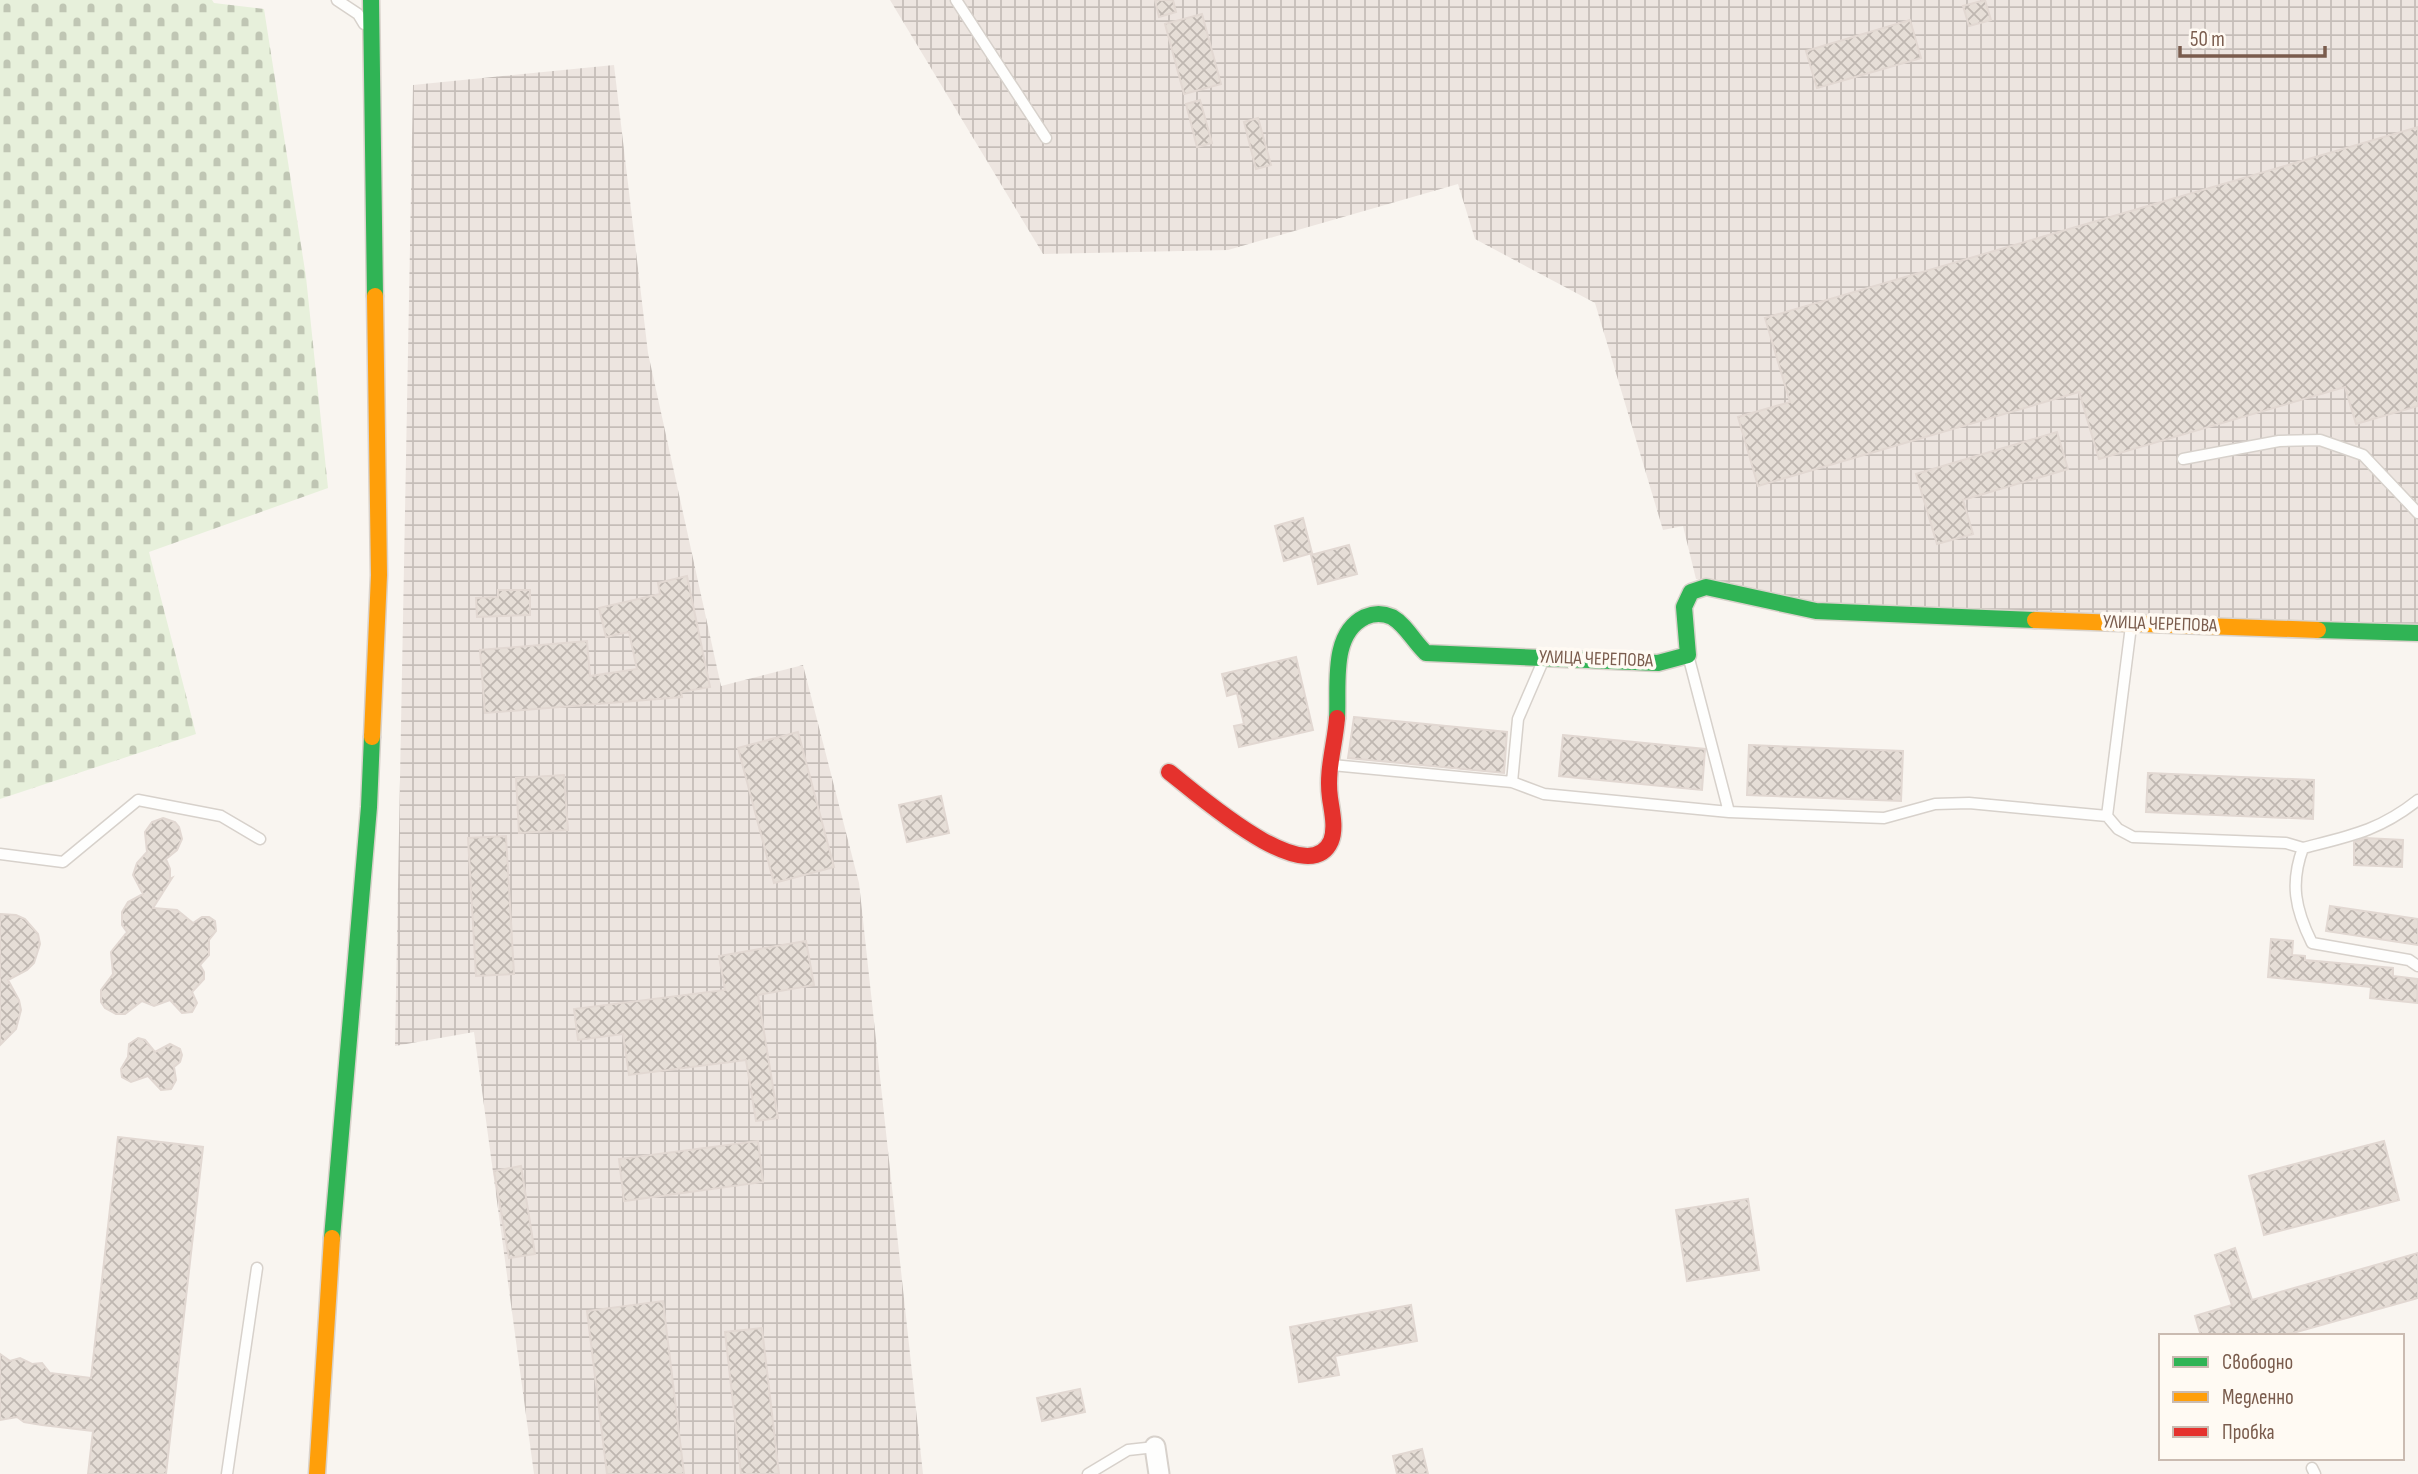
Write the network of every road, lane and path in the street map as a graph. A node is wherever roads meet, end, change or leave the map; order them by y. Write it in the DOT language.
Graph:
graph roads {
  1 [pos="337,0"];
  2 [pos="371,0"];
  3 [pos="956,0"];
  4 [pos="372,37"];
  5 [pos="1046,138"];
  6 [pos="2183,459"];
  7 [pos="2418,513"];
  8 [pos="2132,623"];
  9 [pos="2418,633"];
  10 [pos="1688,655"];
  11 [pos="1545,658"];
  12 [pos="1329,765"];
  13 [pos="1169,772"];
  14 [pos="1512,782"];
  15 [pos="2418,800"];
  16 [pos="1729,812"];
  17 [pos="2107,816"];
  18 [pos="260,839"];
  19 [pos="2303,848"];
  20 [pos="0,854"];
  21 [pos="2418,966"];
  22 [pos="257,1268"];
  23 [pos="1155,1447"];
  24 [pos="228,1474"];
  25 [pos="317,1474"];
  26 [pos="1088,1474"];
  27 [pos="1158,1474"];
  1 -- 4 [label="lane"];
  2 -- 4 [label="street"];
  3 -- 5 [label="lane"];
  4 -- 25 [label="street"];
  6 -- 7 [label="lane"];
  8 -- 9 [label="street, УЛИЦА ЧЕРЕПОВА"];
  8 -- 10 [label="street, УЛИЦА ЧЕРЕПОВА"];
  8 -- 17 [label="lane"];
  10 -- 11 [label="street, УЛИЦА ЧЕРЕПОВА"];
  10 -- 16 [label="lane"];
  11 -- 12 [label="street, УЛИЦА ЧЕРЕПОВА"];
  11 -- 14 [label="lane"];
  12 -- 13 [label="street, УЛИЦА ЧЕРЕПОВА"];
  12 -- 14 [label="lane"];
  14 -- 16 [label="lane"];
  15 -- 19 [label="lane"];
  16 -- 17 [label="lane"];
  17 -- 19 [label="lane"];
  18 -- 20 [label="lane"];
  19 -- 21 [label="lane"];
  22 -- 24 [label="lane"];
  23 -- 26 [label="lane"];
  23 -- 27 [label="street"];
}
